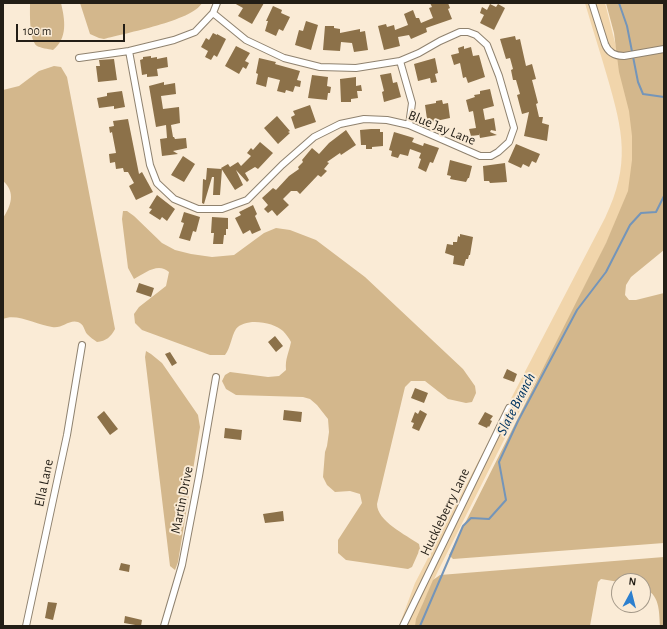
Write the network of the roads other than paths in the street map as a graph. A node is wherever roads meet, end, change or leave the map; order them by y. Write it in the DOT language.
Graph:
graph roads {
  1 [pos="222,3"];
  2 [pos="592,3"];
  3 [pos="215,8"];
  4 [pos="664,49"];
  5 [pos="129,51"];
  6 [pos="79,58"];
  7 [pos="400,61"];
  8 [pos="408,125"];
  9 [pos="82,344"];
  10 [pos="216,377"];
  11 [pos="509,408"];
  12 [pos="26,626"];
  13 [pos="164,626"];
  14 [pos="403,626"];
  1 -- 3 [label="street"];
  2 -- 4 [label="street"];
  3 -- 5 [label="street"];
  3 -- 7 [label="street, Blue Jay Lane"];
  5 -- 6 [label="street"];
  5 -- 8 [label="street, Blue Jay Lane"];
  7 -- 8 [label="street"];
  7 -- 8 [label="street, Blue Jay Lane"];
  9 -- 12 [label="street, Ella Lane"];
  10 -- 13 [label="street, Martin Drive"];
  11 -- 14 [label="street, Huckleberry Lane"];
}
